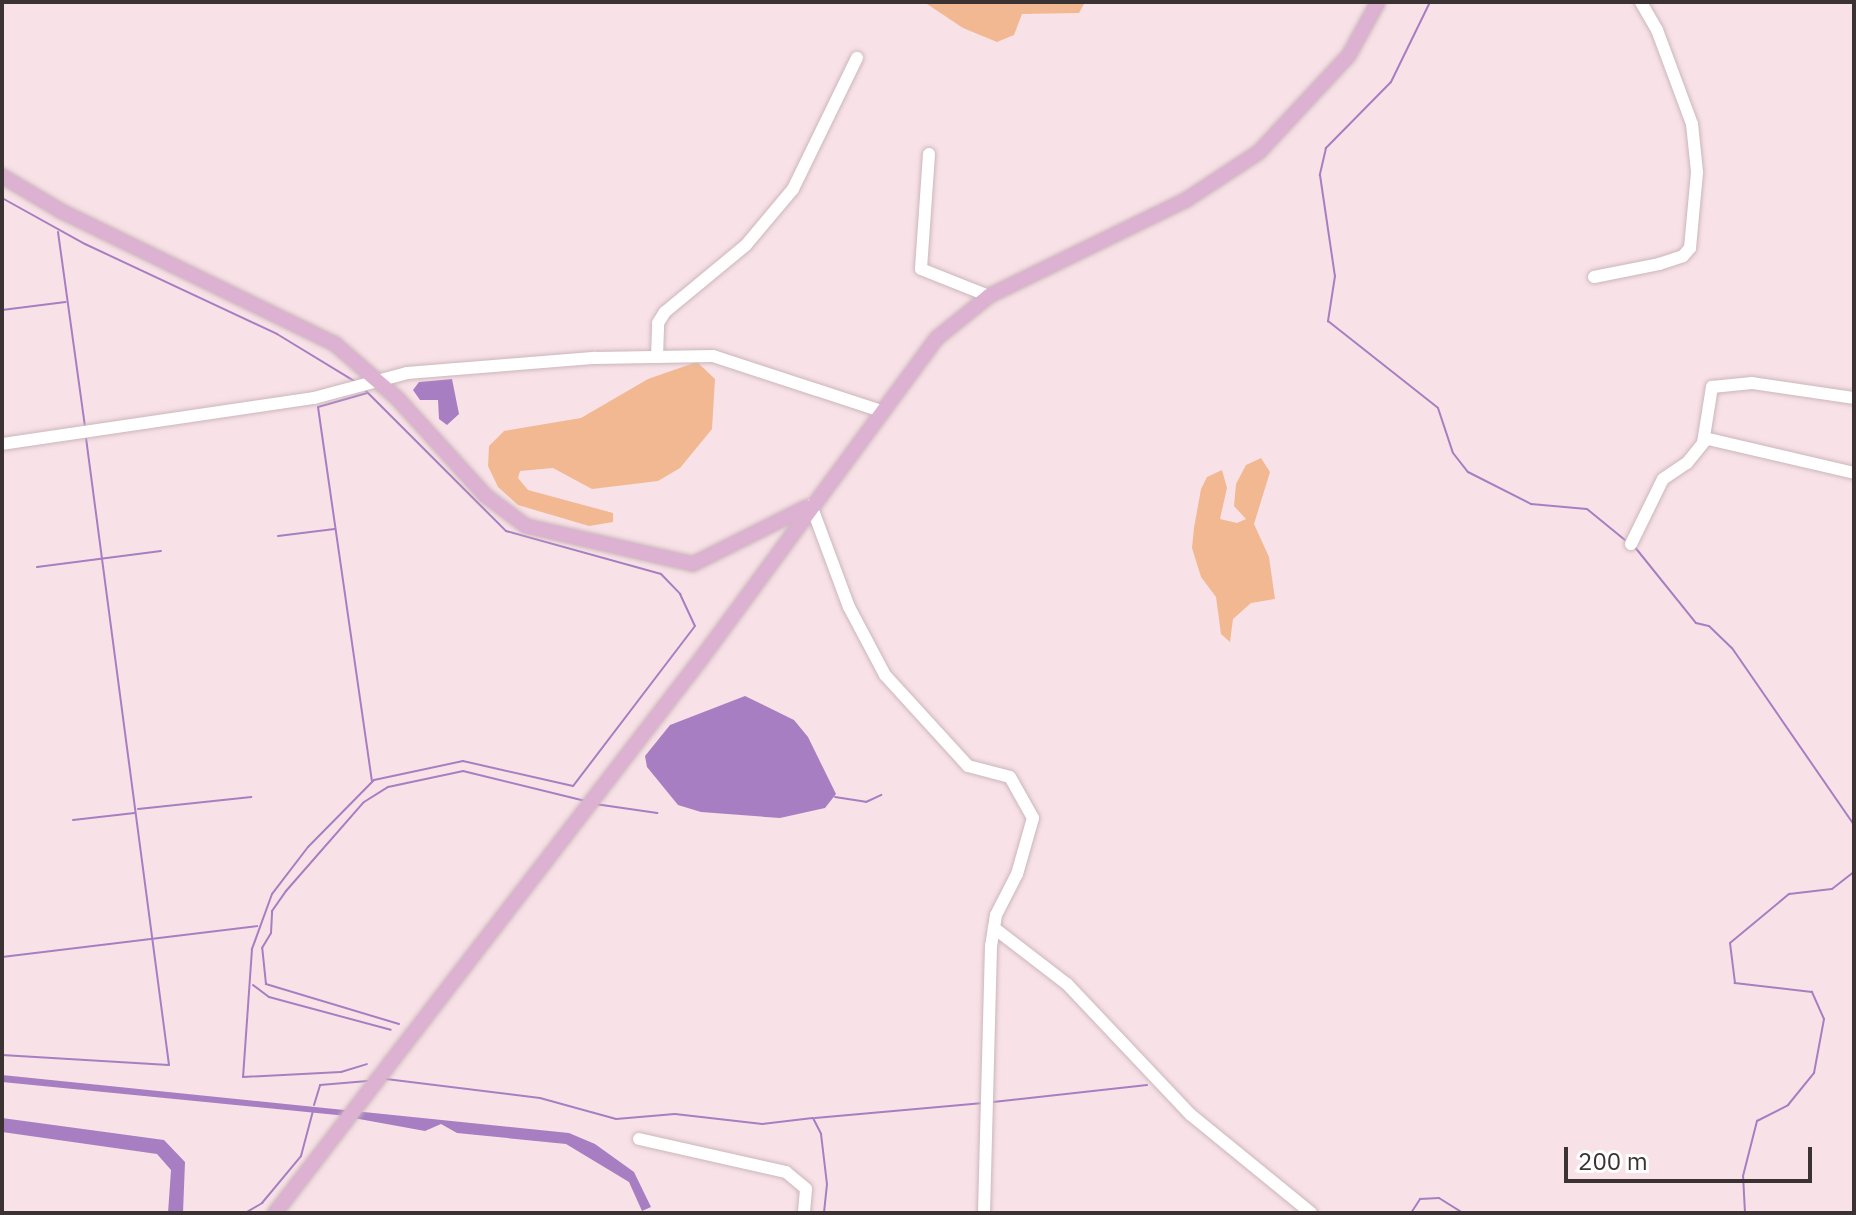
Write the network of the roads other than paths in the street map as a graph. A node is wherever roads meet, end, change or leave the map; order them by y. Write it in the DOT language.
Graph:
graph roads {
  1 [pos="1378,2"];
  2 [pos="1641,2"];
  3 [pos="857,58"];
  4 [pos="929,154"];
  5 [pos="2,176"];
  6 [pos="1594,277"];
  7 [pos="989,296"];
  8 [pos="657,357"];
  9 [pos="369,386"];
  10 [pos="1854,398"];
  11 [pos="881,411"];
  12 [pos="1704,438"];
  13 [pos="2,444"];
  14 [pos="1854,473"];
  15 [pos="811,505"];
  16 [pos="1631,544"];
  17 [pos="994,928"];
  18 [pos="639,1139"];
  19 [pos="275,1213"];
  20 [pos="804,1213"];
  21 [pos="984,1213"];
  22 [pos="1311,1213"];
  1 -- 7 [label="main road"];
  2 -- 6 [label="street"];
  3 -- 8 [label="street"];
  4 -- 7 [label="street"];
  5 -- 9 [label="main road"];
  7 -- 11 [label="main road"];
  8 -- 9 [label="street"];
  8 -- 11 [label="street"];
  9 -- 13 [label="street"];
  9 -- 15 [label="main road"];
  10 -- 12 [label="street"];
  11 -- 15 [label="main road"];
  12 -- 14 [label="street"];
  12 -- 16 [label="street"];
  15 -- 17 [label="street"];
  15 -- 19 [label="main road"];
  17 -- 21 [label="street"];
  17 -- 22 [label="street"];
  18 -- 20 [label="street"];
}
